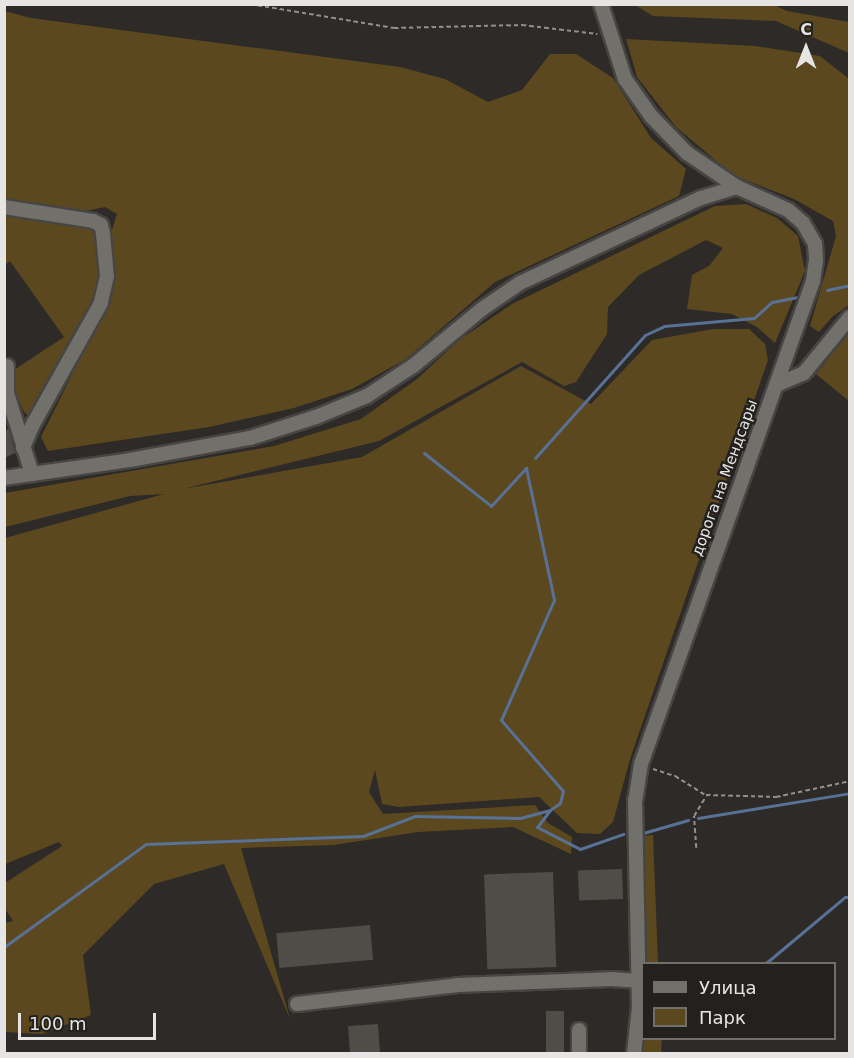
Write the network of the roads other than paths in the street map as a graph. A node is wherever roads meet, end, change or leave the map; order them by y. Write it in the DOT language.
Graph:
graph roads {
  1 [pos="601,4"];
  2 [pos="737,187"];
  3 [pos="4,207"];
  4 [pos="849,317"];
  5 [pos="7,366"];
  6 [pos="776,385"];
  7 [pos="24,448"];
  8 [pos="32,474"];
  9 [pos="5,477"];
  10 [pos="638,981"];
  11 [pos="297,1004"];
  12 [pos="579,1030"];
  13 [pos="579,1053"];
  14 [pos="634,1053"];
  1 -- 2 [label="street, дорога на Мендсары"];
  2 -- 6 [label="street, дорога на Мендсары"];
  2 -- 8 [label="street"];
  3 -- 7 [label="street"];
  4 -- 6 [label="street"];
  5 -- 7 [label="street"];
  6 -- 10 [label="street, дорога на Мендсары"];
  7 -- 8 [label="street"];
  8 -- 9 [label="street"];
  10 -- 11 [label="street"];
  10 -- 14 [label="street, дорога на Мендсары"];
  12 -- 13 [label="street"];
}
